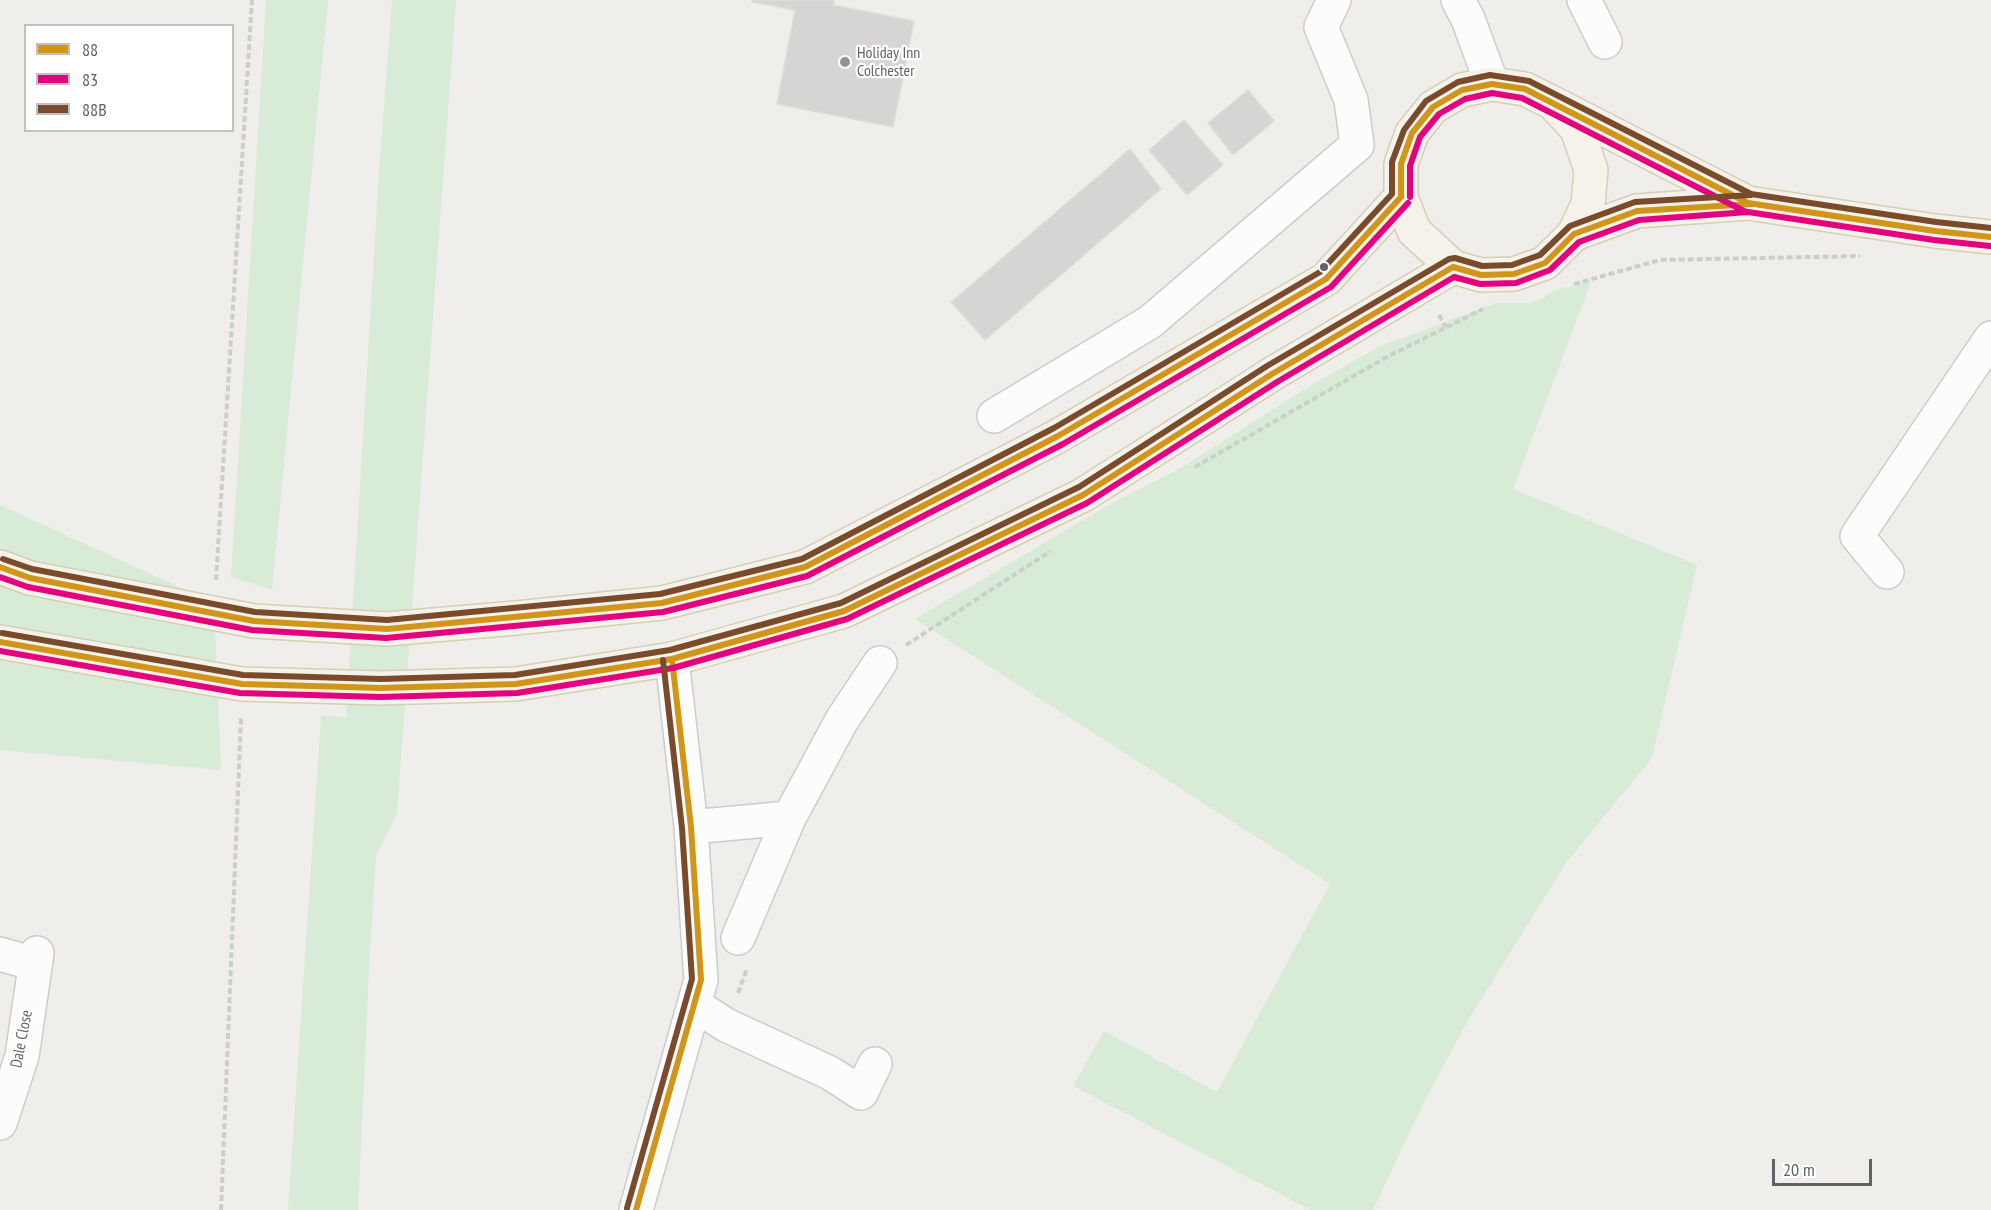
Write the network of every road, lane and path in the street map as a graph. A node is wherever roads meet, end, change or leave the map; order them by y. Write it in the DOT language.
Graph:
graph roads {
  1 [pos="252,0"];
  2 [pos="1334,0"];
  3 [pos="1458,0"];
  4 [pos="1584,0"];
  5 [pos="1605,42"];
  6 [pos="1492,84"];
  7 [pos="1553,103"];
  8 [pos="1401,197"];
  9 [pos="1748,203"];
  10 [pos="1575,234"];
  11 [pos="1991,237"];
  12 [pos="1863,256"];
  13 [pos="1453,267"];
  14 [pos="1573,284"];
  15 [pos="1485,308"];
  16 [pos="1991,338"];
  17 [pos="994,416"];
  18 [pos="1190,470"];
  19 [pos="1058,547"];
  20 [pos="217,566"];
  21 [pos="0,567"];
  22 [pos="1887,572"];
  23 [pos="0,642"];
  24 [pos="672,659"];
  25 [pos="879,663"];
  26 [pos="242,684"];
  27 [pos="789,818"];
  28 [pos="691,827"];
  29 [pos="738,938"];
  30 [pos="0,954"];
  31 [pos="694,1005"];
  32 [pos="875,1064"];
  33 [pos="0,1123"];
  34 [pos="221,1210"];
  35 [pos="636,1210"];
  1 -- 20 [label="path"];
  2 -- 17 [label="street"];
  3 -- 6 [label="street"];
  4 -- 5 [label="street"];
  6 -- 7 [label="main road"];
  6 -- 8 [label="main road"];
  7 -- 9 [label="main road"];
  7 -- 10 [label="main road"];
  8 -- 13 [label="main road"];
  8 -- 21 [label="main road"];
  9 -- 10 [label="main road"];
  9 -- 11 [label="main road"];
  10 -- 13 [label="main road"];
  12 -- 14 [label="path"];
  13 -- 24 [label="main road"];
  15 -- 18 [label="path"];
  16 -- 22 [label="street"];
  19 -- 25 [label="path"];
  23 -- 26 [label="main road"];
  24 -- 26 [label="main road"];
  24 -- 28 [label="street"];
  25 -- 27 [label="street"];
  26 -- 34 [label="path"];
  27 -- 28 [label="street"];
  27 -- 29 [label="street"];
  28 -- 31 [label="street"];
  30 -- 33 [label="street, Dale Close"];
  31 -- 32 [label="street"];
  31 -- 35 [label="street"];
}
